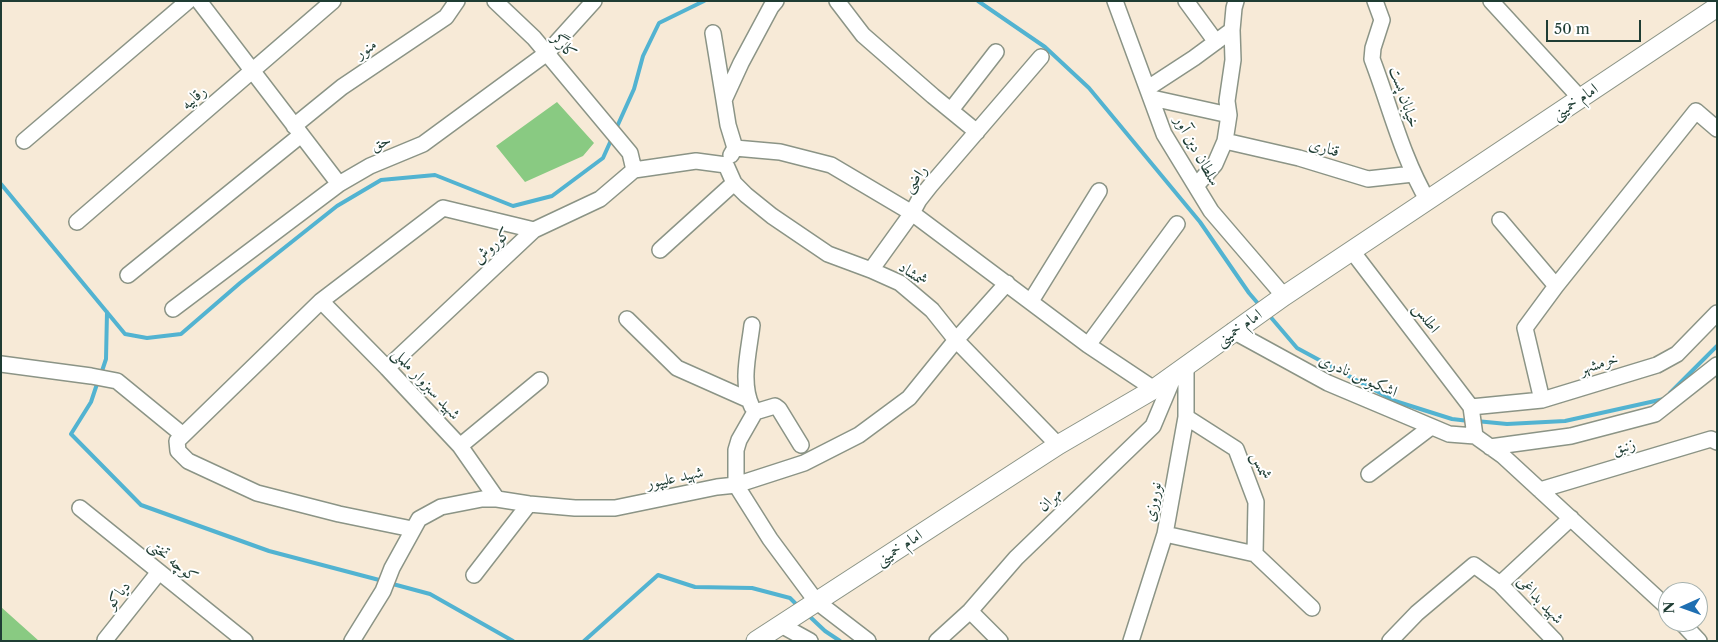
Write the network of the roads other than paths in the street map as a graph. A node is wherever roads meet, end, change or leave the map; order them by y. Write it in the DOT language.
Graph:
graph roads {
  1 [pos="188,1"];
  2 [pos="199,1"];
  3 [pos="333,1"];
  4 [pos="457,1"];
  5 [pos="495,1"];
  6 [pos="594,1"];
  7 [pos="776,1"];
  8 [pos="837,1"];
  9 [pos="1115,1"];
  10 [pos="1186,1"];
  11 [pos="1236,1"];
  12 [pos="1375,1"];
  13 [pos="1491,1"];
  14 [pos="1717,8"];
  15 [pos="1232,30"];
  16 [pos="713,33"];
  17 [pos="1216,42"];
  18 [pos="546,52"];
  19 [pos="996,52"];
  20 [pos="1041,57"];
  21 [pos="252,71"];
  22 [pos="1150,93"];
  23 [pos="1581,99"];
  24 [pos="724,100"];
  25 [pos="951,110"];
  26 [pos="1229,115"];
  27 [pos="1717,129"];
  28 [pos="297,131"];
  29 [pos="977,132"];
  30 [pos="24,141"];
  31 [pos="1225,141"];
  32 [pos="735,148"];
  33 [pos="726,165"];
  34 [pos="634,170"];
  35 [pos="1414,174"];
  36 [pos="734,183"];
  37 [pos="339,184"];
  38 [pos="1196,186"];
  39 [pos="1099,190"];
  40 [pos="1428,201"];
  41 [pos="912,213"];
  42 [pos="1500,220"];
  43 [pos="77,222"];
  44 [pos="1177,224"];
  45 [pos="534,230"];
  46 [pos="660,250"];
  47 [pos="1352,251"];
  48 [pos="871,270"];
  49 [pos="128,275"];
  50 [pos="1006,283"];
  51 [pos="1556,286"];
  52 [pos="321,301"];
  53 [pos="1031,301"];
  54 [pos="1278,301"];
  55 [pos="173,309"];
  56 [pos="1717,313"];
  57 [pos="627,318"];
  58 [pos="752,325"];
  59 [pos="1233,331"];
  60 [pos="956,340"];
  61 [pos="1088,345"];
  62 [pos="1,364"];
  63 [pos="1717,365"];
  64 [pos="387,368"];
  65 [pos="1180,371"];
  66 [pos="540,380"];
  67 [pos="1154,389"];
  68 [pos="1542,400"];
  69 [pos="752,406"];
  70 [pos="1471,407"];
  71 [pos="1186,417"];
  72 [pos="1431,427"];
  73 [pos="183,435"];
  74 [pos="1475,436"];
  75 [pos="1717,442"];
  76 [pos="801,445"];
  77 [pos="460,446"];
  78 [pos="1058,446"];
  79 [pos="1490,446"];
  80 [pos="1370,474"];
  81 [pos="736,484"];
  82 [pos="1540,490"];
  83 [pos="497,499"];
  84 [pos="529,504"];
  85 [pos="80,508"];
  86 [pos="1571,518"];
  87 [pos="412,529"];
  88 [pos="1165,534"];
  89 [pos="1255,554"];
  90 [pos="159,572"];
  91 [pos="474,575"];
  92 [pos="1500,584"];
  93 [pos="1658,598"];
  94 [pos="1312,608"];
  95 [pos="970,611"];
  96 [pos="801,612"];
  97 [pos="105,640"];
  98 [pos="245,641"];
  99 [pos="352,641"];
  100 [pos="756,641"];
  101 [pos="810,641"];
  102 [pos="868,641"];
  103 [pos="937,641"];
  104 [pos="1000,641"];
  105 [pos="1131,641"];
  106 [pos="1390,641"];
  107 [pos="1555,641"];
  1 -- 30 [label="street"];
  2 -- 21 [label="street"];
  3 -- 21 [label="street, رقابیه"];
  4 -- 28 [label="street, منور"];
  5 -- 18 [label="street, کارگر"];
  6 -- 18 [label="street, حق"];
  7 -- 24 [label="street"];
  8 -- 25 [label="street"];
  9 -- 22 [label="street, سلطان دین آور"];
  10 -- 17 [label="street"];
  11 -- 15 [label="street"];
  12 -- 35 [label="street, خیابان پست"];
  13 -- 23 [label="street"];
  14 -- 23 [label="main road, امام خمینی"];
  15 -- 17 [label="street"];
  15 -- 26 [label="street"];
  16 -- 24 [label="street"];
  17 -- 22 [label="street"];
  18 -- 34 [label="street, کارگر"];
  18 -- 37 [label="street, حق"];
  19 -- 25 [label="street"];
  20 -- 29 [label="street, راضی"];
  21 -- 28 [label="street"];
  21 -- 43 [label="street, رقابیه"];
  22 -- 26 [label="street"];
  22 -- 38 [label="street, سلطان دین آور"];
  23 -- 40 [label="main road, امام خمینی"];
  24 -- 32 [label="street"];
  25 -- 29 [label="street"];
  26 -- 31 [label="street"];
  27 -- 51 [label="street"];
  28 -- 37 [label="street"];
  28 -- 49 [label="street, منور"];
  29 -- 41 [label="street, راضی"];
  31 -- 35 [label="street, قناری"];
  31 -- 38 [label="street"];
  32 -- 33 [label="street"];
  32 -- 41 [label="street"];
  33 -- 34 [label="street"];
  33 -- 36 [label="street, شمشاد"];
  34 -- 45 [label="street, کوروش"];
  35 -- 40 [label="street, خیابان پست"];
  36 -- 46 [label="street"];
  36 -- 48 [label="street, شمشاد"];
  37 -- 55 [label="street, حق"];
  38 -- 54 [label="street, سلطان دین آور"];
  39 -- 53 [label="street"];
  40 -- 47 [label="main road, امام خمینی"];
  41 -- 48 [label="street"];
  41 -- 50 [label="street, راضی"];
  42 -- 51 [label="street"];
  44 -- 61 [label="street"];
  45 -- 52 [label="street"];
  45 -- 64 [label="street, کوروش"];
  47 -- 54 [label="main road, امام خمینی"];
  47 -- 70 [label="street, اطلس"];
  48 -- 60 [label="street, شمشاد"];
  50 -- 53 [label="street, راضی"];
  50 -- 60 [label="street, شهید علیپور"];
  51 -- 68 [label="street"];
  52 -- 64 [label="street, شهید سبزوار ململی"];
  52 -- 73 [label="street"];
  53 -- 61 [label="street, راضی"];
  54 -- 59 [label="main road, امام خمینی"];
  56 -- 68 [label="street, خرمشهر"];
  57 -- 69 [label="street"];
  58 -- 69 [label="street"];
  59 -- 65 [label="main road, امام خمینی"];
  59 -- 72 [label="street, اشکبوس نادری"];
  60 -- 78 [label="street, شمشاد"];
  60 -- 81 [label="street, شهید علیپور"];
  61 -- 67 [label="street, راضی"];
  62 -- 73 [label="street"];
  63 -- 79 [label="street"];
  64 -- 77 [label="street, شهید سبزوار ململی"];
  65 -- 67 [label="main road, امام خمینی"];
  65 -- 71 [label="street, نوروزی"];
  65 -- 95 [label="street, مهران"];
  66 -- 77 [label="street"];
  67 -- 78 [label="main road, امام خمینی"];
  68 -- 70 [label="street, خرمشهر"];
  69 -- 76 [label="street"];
  69 -- 81 [label="street"];
  70 -- 74 [label="street"];
  71 -- 88 [label="street, نوروزی"];
  71 -- 89 [label="street, شمس"];
  72 -- 74 [label="street, اشکبوس نادری"];
  72 -- 80 [label="street"];
  73 -- 87 [label="street"];
  74 -- 79 [label="street"];
  75 -- 82 [label="street, زنبق"];
  77 -- 83 [label="street, شهید سبزوار ململی"];
  78 -- 96 [label="main road, امام خمینی"];
  79 -- 82 [label="street"];
  81 -- 84 [label="street, شهید علیپور"];
  81 -- 96 [label="street"];
  82 -- 86 [label="street"];
  83 -- 84 [label="street, شهید علیپور"];
  83 -- 87 [label="street, شهید علیپور"];
  84 -- 91 [label="street"];
  85 -- 90 [label="street, کوچه تختی"];
  86 -- 92 [label="street"];
  86 -- 93 [label="street"];
  87 -- 99 [label="street, شهید علیپور"];
  88 -- 89 [label="street"];
  88 -- 105 [label="street, نوروزی"];
  89 -- 94 [label="street"];
  90 -- 97 [label="street, دیاکو"];
  90 -- 98 [label="street, کوچه تختی"];
  92 -- 106 [label="street, شهید بداغی"];
  92 -- 107 [label="street, شهید بداغی"];
  95 -- 103 [label="street, مهران"];
  95 -- 104 [label="street"];
  96 -- 100 [label="main road, امام خمینی"];
  96 -- 101 [label="street"];
  96 -- 102 [label="street"];
}
